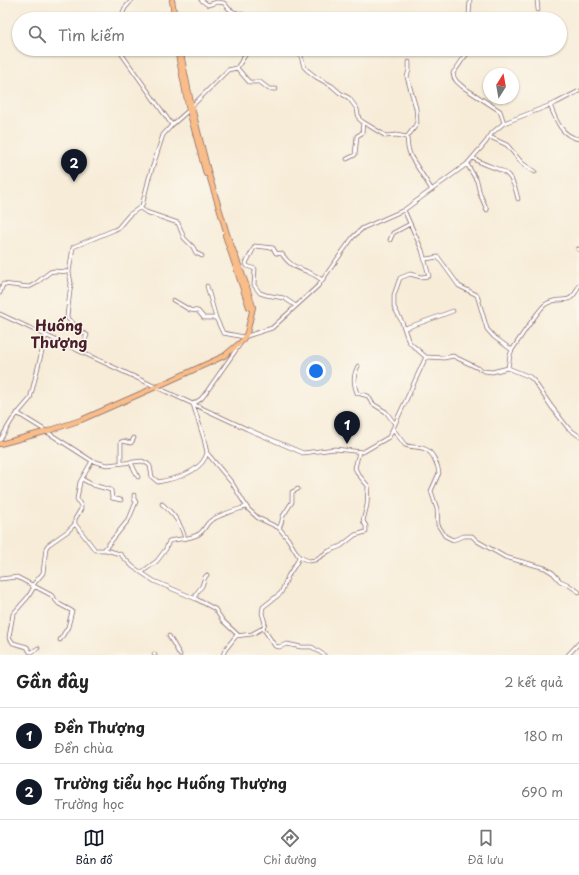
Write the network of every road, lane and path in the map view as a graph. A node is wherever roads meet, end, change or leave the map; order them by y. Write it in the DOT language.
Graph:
graph roads {
  1 [pos="132,0"];
  2 [pos="170,0"];
  3 [pos="201,0"];
  4 [pos="470,0"];
  5 [pos="537,0"];
  6 [pos="538,10"];
  7 [pos="123,12"];
  8 [pos="173,12"];
  9 [pos="234,12"];
  10 [pos="469,12"];
  11 [pos="123,56"];
  12 [pos="179,56"];
  13 [pos="181,56"];
  14 [pos="245,56"];
  15 [pos="301,56"];
  16 [pos="465,56"];
  17 [pos="409,62"];
  18 [pos="237,68"];
  19 [pos="276,89"];
  20 [pos="579,91"];
  21 [pos="550,105"];
  22 [pos="191,108"];
  23 [pos="363,122"];
  24 [pos="504,123"];
  25 [pos="172,124"];
  26 [pos="490,136"];
  27 [pos="407,137"];
  28 [pos="579,139"];
  29 [pos="473,158"];
  30 [pos="347,159"];
  31 [pos="467,164"];
  32 [pos="535,172"];
  33 [pos="432,190"];
  34 [pos="518,199"];
  35 [pos="140,208"];
  36 [pos="404,210"];
  37 [pos="487,210"];
  38 [pos="410,224"];
  39 [pos="390,240"];
  40 [pos="202,256"];
  41 [pos="426,259"];
  42 [pos="69,272"];
  43 [pos="322,280"];
  44 [pos="579,285"];
  45 [pos="207,286"];
  46 [pos="0,293"];
  47 [pos="574,296"];
  48 [pos="579,297"];
  49 [pos="173,300"];
  50 [pos="296,306"];
  51 [pos="453,311"];
  52 [pos="0,314"];
  53 [pos="216,318"];
  54 [pos="405,328"];
  55 [pos="46,335"];
  56 [pos="244,337"];
  57 [pos="512,350"];
  58 [pos="81,351"];
  59 [pos="427,358"];
  60 [pos="358,366"];
  61 [pos="508,368"];
  62 [pos="155,387"];
  63 [pos="193,404"];
  64 [pos="18,413"];
  65 [pos="395,424"];
  66 [pos="393,429"];
  67 [pos="45,430"];
  68 [pos="579,436"];
  69 [pos="134,438"];
  70 [pos="0,442"];
  71 [pos="359,452"];
  72 [pos="207,453"];
  73 [pos="92,461"];
  74 [pos="121,463"];
  75 [pos="131,464"];
  76 [pos="138,477"];
  77 [pos="82,479"];
  78 [pos="298,489"];
  79 [pos="134,495"];
  80 [pos="121,500"];
  81 [pos="162,504"];
  82 [pos="246,506"];
  83 [pos="75,524"];
  84 [pos="278,528"];
  85 [pos="185,539"];
  86 [pos="104,550"];
  87 [pos="299,557"];
  88 [pos="142,572"];
  89 [pos="208,575"];
  90 [pos="0,579"];
  91 [pos="33,587"];
  92 [pos="579,592"];
  93 [pos="196,599"];
  94 [pos="263,628"];
  95 [pos="238,635"];
  96 [pos="170,636"];
  97 [pos="60,640"];
  98 [pos="579,643"];
  99 [pos="38,648"];
  100 [pos="180,655"];
  101 [pos="224,655"];
  102 [pos="324,655"];
  103 [pos="568,655"];
  1 -- 7 [label="street"];
  2 -- 8 [label="highway"];
  3 -- 9 [label="street"];
  4 -- 10 [label="street"];
  5 -- 6 [label="street"];
  11 -- 25 [label="street"];
  12 -- 22 [label="highway"];
  13 -- 22 [label="highway"];
  14 -- 18 [label="street"];
  15 -- 23 [label="street"];
  16 -- 24 [label="street"];
  17 -- 27 [label="street"];
  18 -- 19 [label="street"];
  18 -- 22 [label="street"];
  20 -- 21 [label="street"];
  21 -- 24 [label="street"];
  21 -- 28 [label="street"];
  22 -- 25 [label="street"];
  22 -- 56 [label="highway"];
  23 -- 27 [label="street"];
  23 -- 30 [label="street"];
  24 -- 26 [label="street"];
  25 -- 35 [label="street"];
  26 -- 29 [label="street"];
  26 -- 32 [label="street"];
  27 -- 33 [label="street"];
  29 -- 31 [label="street"];
  29 -- 34 [label="street"];
  31 -- 33 [label="street"];
  31 -- 37 [label="street"];
  33 -- 36 [label="street"];
  35 -- 40 [label="street"];
  35 -- 42 [label="street"];
  36 -- 38 [label="street"];
  36 -- 43 [label="street"];
  38 -- 39 [label="street"];
  38 -- 41 [label="street"];
  41 -- 54 [label="street"];
  41 -- 57 [label="street"];
  42 -- 46 [label="street"];
  42 -- 58 [label="street"];
  43 -- 50 [label="street"];
  43 -- 50 [label="street"];
  44 -- 47 [label="street"];
  45 -- 53 [label="street"];
  47 -- 48 [label="street"];
  47 -- 57 [label="street"];
  49 -- 53 [label="street"];
  50 -- 56 [label="street"];
  51 -- 54 [label="street"];
  52 -- 55 [label="street"];
  53 -- 56 [label="street"];
  54 -- 59 [label="street"];
  55 -- 58 [label="street"];
  55 -- 64 [label="street"];
  56 -- 62 [label="highway"];
  56 -- 63 [label="street"];
  57 -- 61 [label="street"];
  58 -- 62 [label="street"];
  59 -- 61 [label="street"];
  59 -- 65 [label="street"];
  60 -- 65 [label="street"];
  61 -- 68 [label="street"];
  62 -- 63 [label="street"];
  62 -- 67 [label="highway"];
  63 -- 71 [label="street"];
  63 -- 72 [label="street"];
  64 -- 67 [label="street"];
  64 -- 70 [label="street"];
  65 -- 66 [label="street"];
  66 -- 71 [label="street"];
  66 -- 92 [label="street"];
  67 -- 70 [label="highway"];
  67 -- 73 [label="street"];
  69 -- 74 [label="street"];
  71 -- 87 [label="street"];
  72 -- 75 [label="street"];
  72 -- 82 [label="street"];
  73 -- 74 [label="street"];
  73 -- 77 [label="street"];
  74 -- 75 [label="street"];
  75 -- 76 [label="street"];
  77 -- 80 [label="street"];
  77 -- 83 [label="street"];
  78 -- 84 [label="street"];
  79 -- 86 [label="street"];
  81 -- 85 [label="street"];
  82 -- 84 [label="street"];
  82 -- 85 [label="street"];
  83 -- 86 [label="street"];
  83 -- 91 [label="street"];
  84 -- 87 [label="street"];
  85 -- 88 [label="street"];
  86 -- 88 [label="street"];
  87 -- 94 [label="street"];
  88 -- 93 [label="street"];
  89 -- 93 [label="street"];
  90 -- 91 [label="street"];
  91 -- 97 [label="street"];
  91 -- 99 [label="street"];
  93 -- 95 [label="street"];
  94 -- 95 [label="street"];
  94 -- 102 [label="street"];
  95 -- 101 [label="street"];
  96 -- 100 [label="street"];
  98 -- 103 [label="street"];
}
